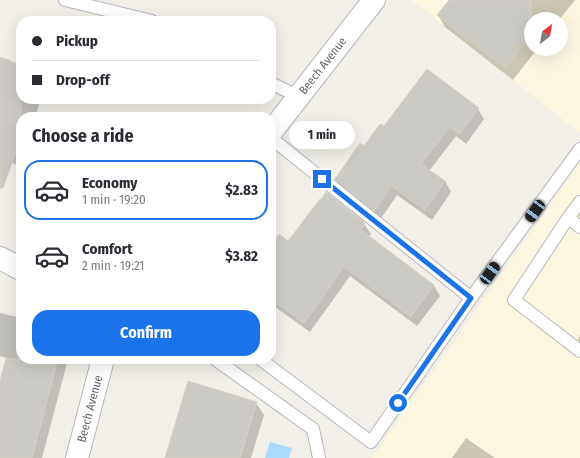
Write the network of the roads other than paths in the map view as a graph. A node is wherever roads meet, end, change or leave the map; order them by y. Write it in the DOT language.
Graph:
graph roads {
  1 [pos="65,0"];
  2 [pos="374,0"];
  3 [pos="131,16"];
  4 [pos="276,86"];
  5 [pos="298,97"];
  6 [pos="276,126"];
  7 [pos="276,142"];
  8 [pos="580,149"];
  9 [pos="580,202"];
  10 [pos="568,218"];
  11 [pos="580,227"];
  12 [pos="0,258"];
  13 [pos="16,266"];
  14 [pos="471,298"];
  15 [pos="580,351"];
  16 [pos="102,364"];
  17 [pos="222,364"];
  18 [pos="267,364"];
  19 [pos="77,458"];
  20 [pos="319,458"];
  1 -- 3 [label="lane"];
  2 -- 5 [label="street, Beech Avenue"];
  4 -- 5 [label="lane"];
  5 -- 6 [label="street, Beech Avenue"];
  7 -- 14 [label="lane"];
  8 -- 14 [label="lane"];
  9 -- 10 [label="lane"];
  10 -- 11 [label="lane"];
  10 -- 15 [label="lane"];
  12 -- 13 [label="street"];
  14 -- 18 [label="lane"];
  16 -- 19 [label="street, Beech Avenue"];
  17 -- 20 [label="lane"];
}
